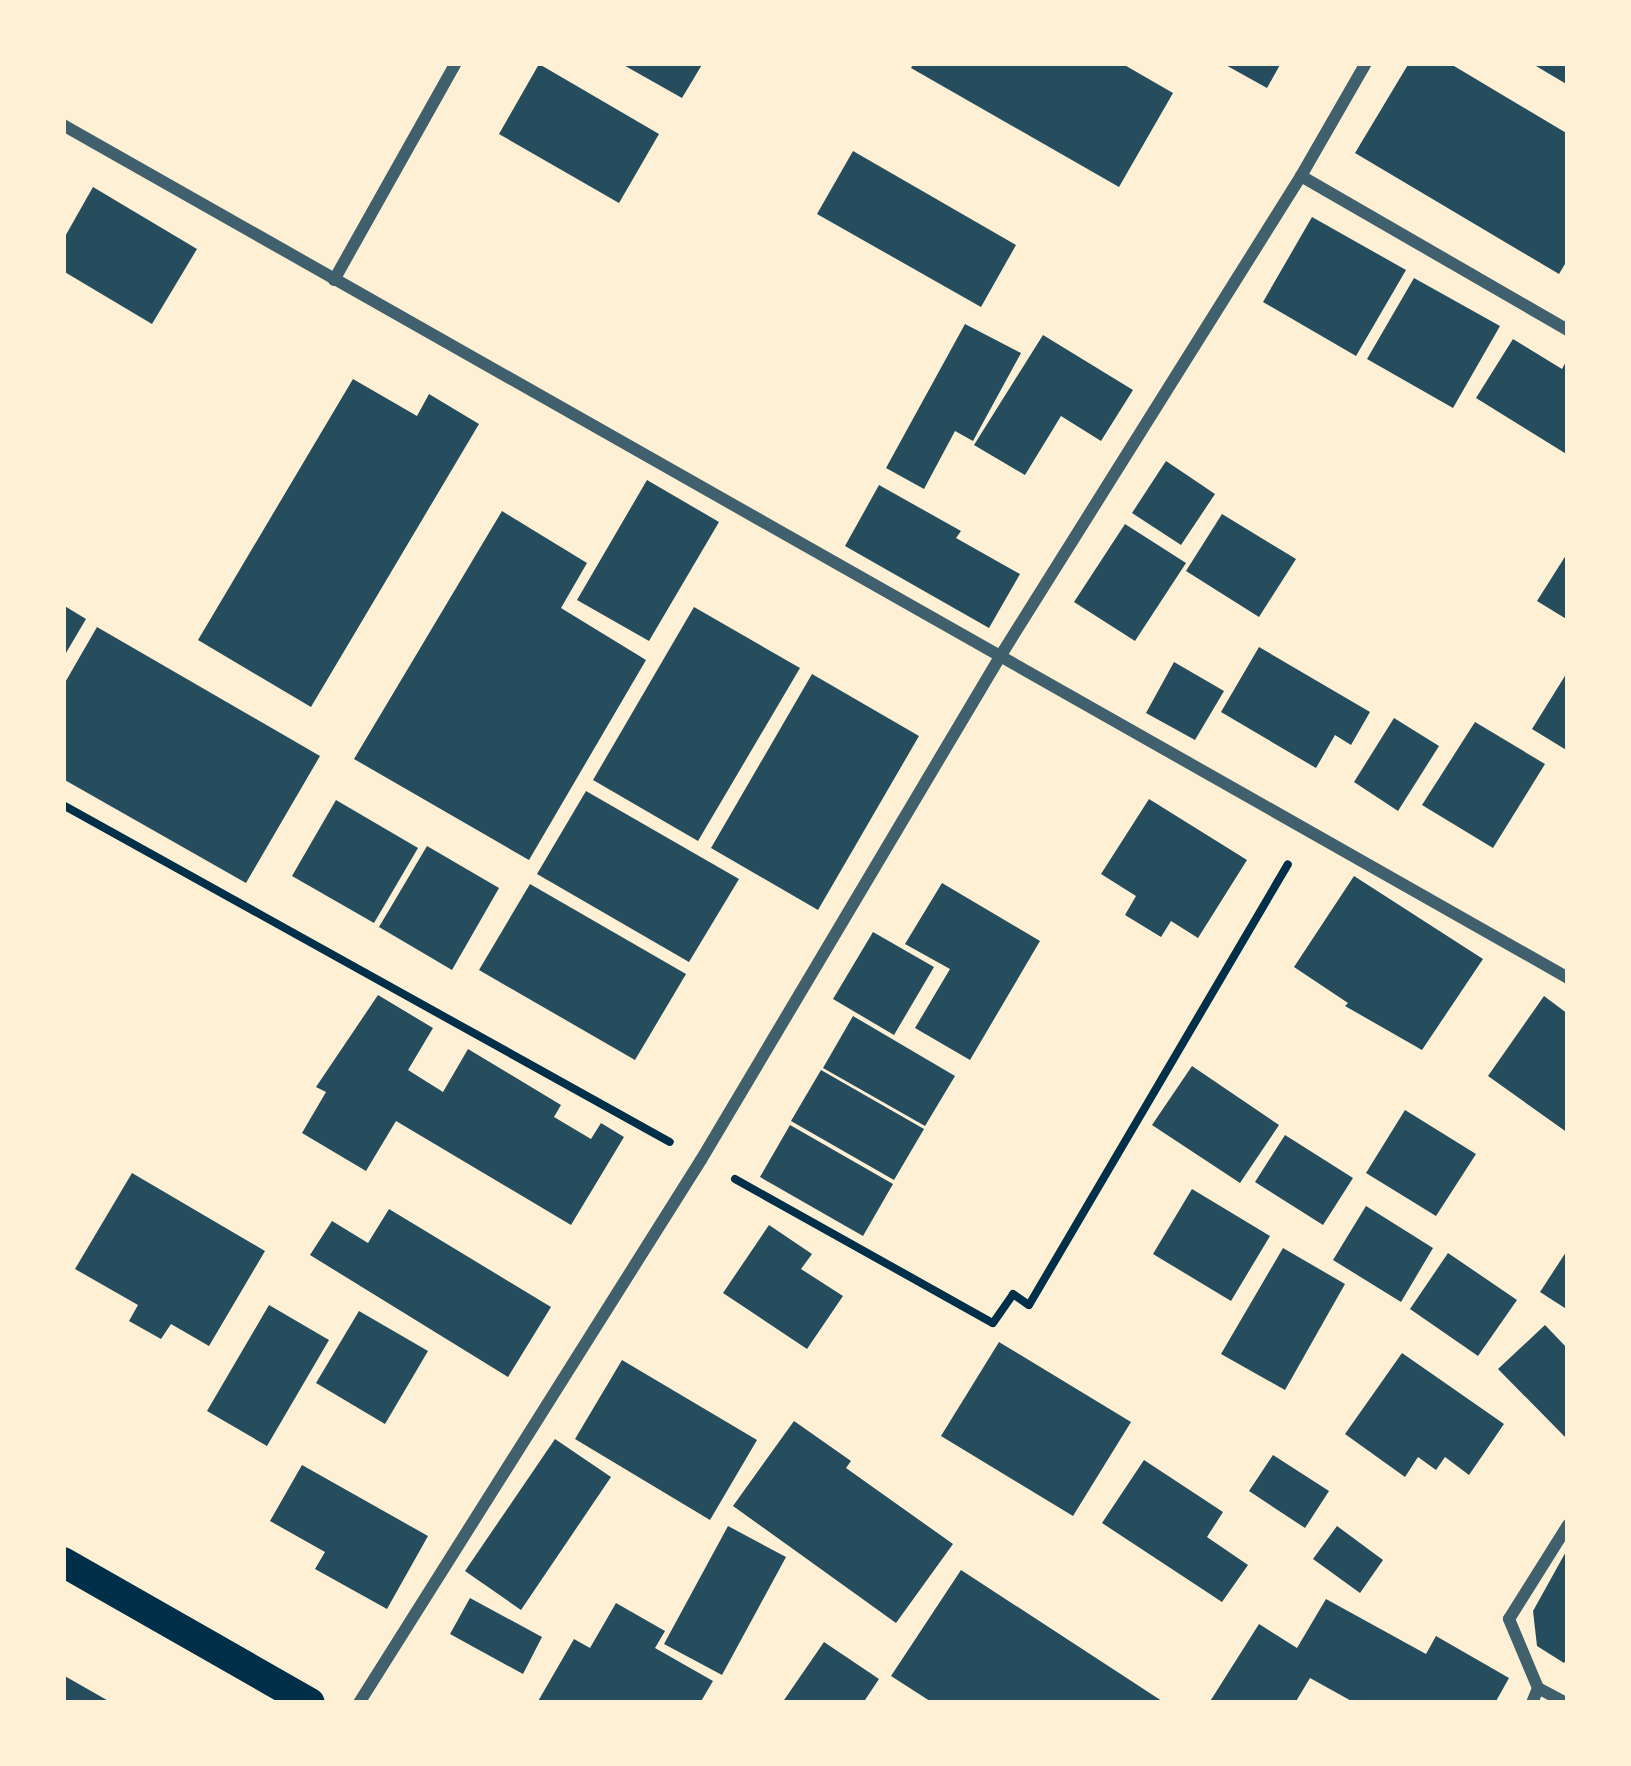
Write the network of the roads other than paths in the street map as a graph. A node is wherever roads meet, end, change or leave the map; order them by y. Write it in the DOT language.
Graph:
graph roads {
  1 [pos="456,63"];
  2 [pos="1366,63"];
  3 [pos="63,124"];
  4 [pos="1301,176"];
  5 [pos="334,280"];
  6 [pos="1568,330"];
  7 [pos="1001,655"];
  8 [pos="1568,978"];
  9 [pos="1568,1525"];
  10 [pos="63,1562"];
  11 [pos="1538,1688"];
  12 [pos="310,1703"];
  13 [pos="359,1703"];
  14 [pos="1532,1703"];
  15 [pos="1566,1703"];
  1 -- 5 [label="street"];
  2 -- 4 [label="street"];
  3 -- 5 [label="street"];
  4 -- 6 [label="street"];
  4 -- 7 [label="street"];
  5 -- 7 [label="street"];
  7 -- 8 [label="street"];
  7 -- 13 [label="street"];
  9 -- 11 [label="street"];
  10 -- 12 [label="main road"];
  11 -- 14 [label="street"];
  11 -- 15 [label="street"];
}
